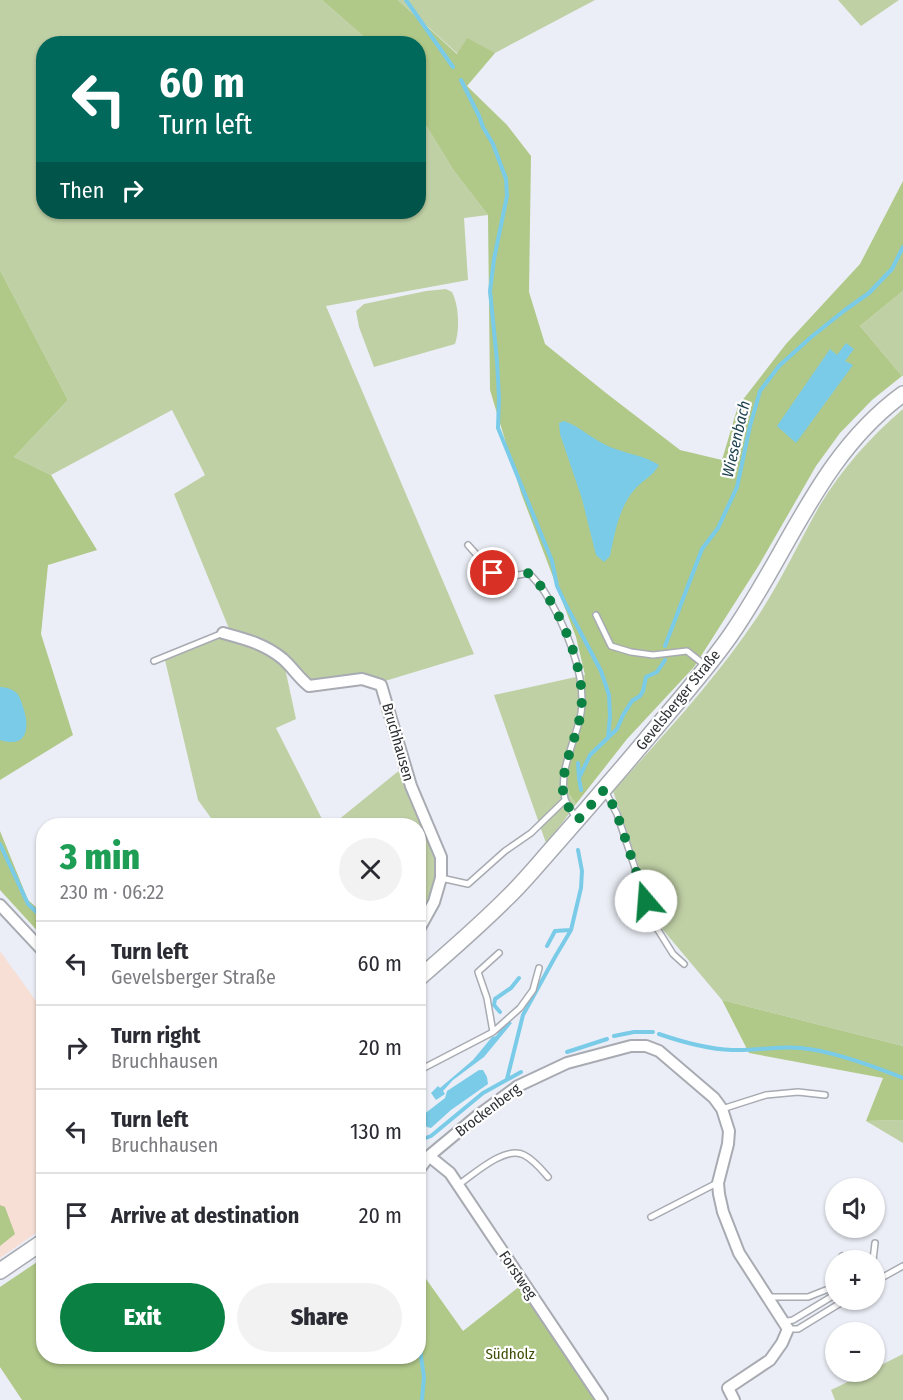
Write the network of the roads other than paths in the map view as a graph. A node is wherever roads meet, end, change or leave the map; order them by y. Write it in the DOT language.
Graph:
graph roads {
  1 [pos="903,394"];
  2 [pos="468,545"];
  3 [pos="596,615"];
  4 [pos="223,633"];
  5 [pos="154,661"];
  6 [pos="707,666"];
  7 [pos="604,790"];
  8 [pos="565,800"];
  9 [pos="425,818"];
  10 [pos="578,820"];
  11 [pos="426,822"];
  12 [pos="441,878"];
  13 [pos="0,906"];
  14 [pos="426,916"];
  15 [pos="36,944"];
  16 [pos="500,953"];
  17 [pos="684,964"];
  18 [pos="539,968"];
  19 [pos="426,972"];
  20 [pos="493,1032"];
  21 [pos="426,1067"];
  22 [pos="825,1095"];
  23 [pos="722,1109"];
  24 [pos="426,1154"];
  25 [pos="426,1156"];
  26 [pos="548,1177"];
  27 [pos="718,1183"];
  28 [pos="458,1185"];
  29 [pos="651,1217"];
  30 [pos="875,1243"];
  31 [pos="36,1246"];
  32 [pos="874,1250"];
  33 [pos="903,1266"];
  34 [pos="0,1271"];
  35 [pos="885,1276"];
  36 [pos="825,1290"];
  37 [pos="768,1297"];
  38 [pos="825,1301"];
  39 [pos="829,1310"];
  40 [pos="785,1325"];
  41 [pos="602,1400"];
  42 [pos="734,1400"];
  1 -- 6 [label="main road, Gevelsberger Straße"];
  2 -- 8 [label="lane"];
  3 -- 6 [label="lane"];
  4 -- 5 [label="lane"];
  4 -- 9 [label="street, Bruchhausen"];
  6 -- 7 [label="main road, Gevelsberger Straße"];
  7 -- 10 [label="main road, Gevelsberger Straße"];
  7 -- 17 [label="lane"];
  8 -- 10 [label="lane"];
  8 -- 12 [label="lane"];
  10 -- 19 [label="main road, Gevelsberger Straße"];
  11 -- 12 [label="street, Bruchhausen"];
  12 -- 14 [label="street, Bruchhausen"];
  13 -- 15 [label="street"];
  16 -- 20 [label="lane"];
  18 -- 20 [label="lane"];
  20 -- 21 [label="lane"];
  22 -- 23 [label="lane"];
  23 -- 24 [label="street, Brockenberg"];
  23 -- 27 [label="street"];
  25 -- 28 [label="street, Forstweg"];
  26 -- 28 [label="lane"];
  27 -- 29 [label="lane"];
  27 -- 37 [label="street"];
  28 -- 41 [label="street, Forstweg"];
  30 -- 32 [label="lane"];
  31 -- 34 [label="main road"];
  33 -- 35 [label="lane"];
  36 -- 37 [label="lane"];
  37 -- 40 [label="street"];
  38 -- 40 [label="lane"];
  39 -- 40 [label="lane"];
  40 -- 42 [label="street"];
}
